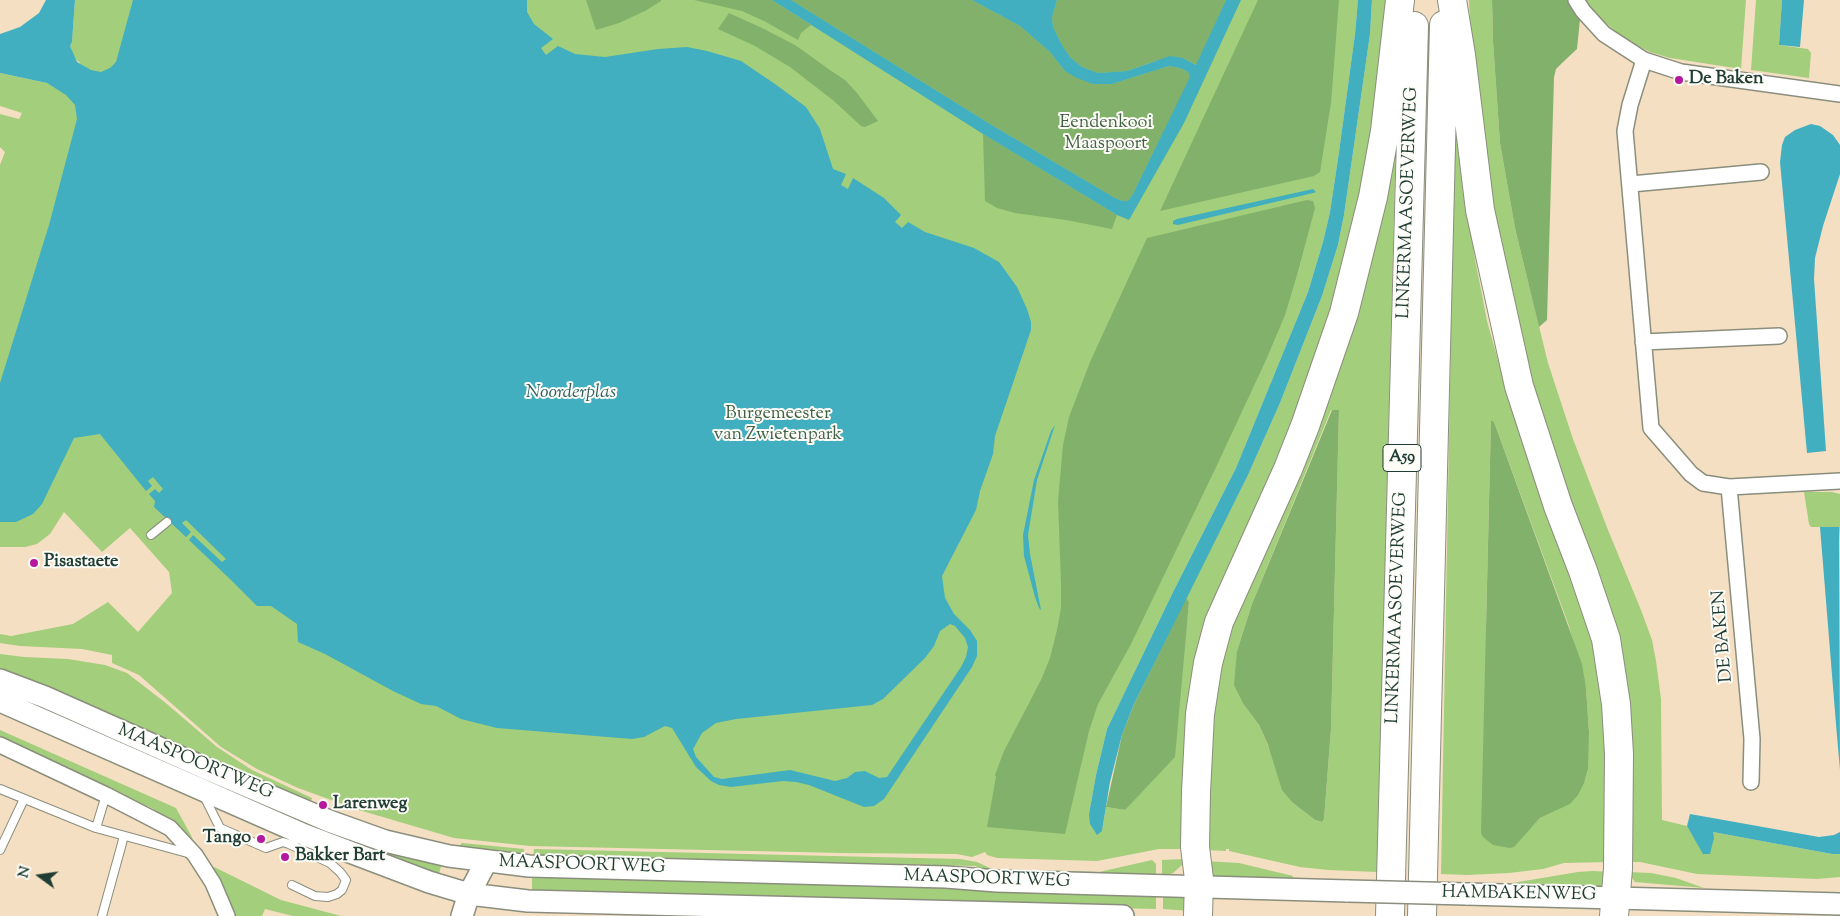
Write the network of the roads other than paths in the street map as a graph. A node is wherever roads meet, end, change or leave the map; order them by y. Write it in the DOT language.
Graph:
graph roads {
  1 [pos="1400,0"];
  2 [pos="1415,0"];
  3 [pos="1444,0"];
  4 [pos="1452,0"];
  5 [pos="1576,0"];
  6 [pos="1644,60"];
  7 [pos="1840,94"];
  8 [pos="1761,172"];
  9 [pos="1631,184"];
  10 [pos="1779,336"];
  11 [pos="1643,342"];
  12 [pos="1840,481"];
  13 [pos="1729,487"];
  14 [pos="167,522"];
  15 [pos="151,536"];
  16 [pos="0,680"];
  17 [pos="0,701"];
  18 [pos="1,748"];
  19 [pos="1751,782"];
  20 [pos="0,788"];
  21 [pos="199,788"];
  22 [pos="106,795"];
  23 [pos="24,799"];
  24 [pos="96,828"];
  25 [pos="124,836"];
  26 [pos="297,839"];
  27 [pos="0,850"];
  28 [pos="195,855"];
  29 [pos="486,862"];
  30 [pos="292,885"];
  31 [pos="1199,887"];
  32 [pos="469,894"];
  33 [pos="1840,904"];
  34 [pos="490,907"];
  35 [pos="1615,907"];
  36 [pos="102,916"];
  37 [pos="227,916"];
  38 [pos="462,916"];
  39 [pos="1122,916"];
  40 [pos="1198,916"];
  41 [pos="1390,916"];
  42 [pos="1422,916"];
  1 -- 31 [label="highway"];
  2 -- 41 [label="highway, LINKERMAASOEVERWEG / A59"];
  3 -- 42 [label="highway, LINKERMAASOEVERWEG / A59"];
  4 -- 35 [label="highway"];
  5 -- 6 [label="street"];
  6 -- 7 [label="street"];
  6 -- 9 [label="street"];
  8 -- 9 [label="street"];
  9 -- 11 [label="street"];
  10 -- 11 [label="street"];
  11 -- 13 [label="street"];
  12 -- 13 [label="street"];
  13 -- 19 [label="street, DE BAKEN"];
  14 -- 15 [label="lane"];
  16 -- 29 [label="main road, MAASPOORTWEG"];
  17 -- 21 [label="main road, MAASPOORTWEG"];
  18 -- 22 [label="street"];
  20 -- 23 [label="lane"];
  21 -- 26 [label="main road, MAASPOORTWEG"];
  21 -- 26 [label="lane"];
  22 -- 24 [label="lane"];
  22 -- 28 [label="street"];
  23 -- 24 [label="lane"];
  23 -- 27 [label="lane"];
  24 -- 25 [label="lane"];
  25 -- 28 [label="lane"];
  25 -- 36 [label="lane"];
  26 -- 30 [label="lane"];
  26 -- 32 [label="main road, MAASPOORTWEG"];
  28 -- 37 [label="street"];
  29 -- 31 [label="main road, MAASPOORTWEG"];
  29 -- 32 [label="main road"];
  29 -- 34 [label="main road"];
  31 -- 35 [label="main road, HAMBAKENWEG, bridge"];
  31 -- 40 [label="highway"];
  32 -- 34 [label="main road, MAASPOORTWEG"];
  32 -- 38 [label="main road"];
  33 -- 35 [label="main road, HAMBAKENWEG"];
  34 -- 39 [label="main road, MAASPOORTWEG"];
}
